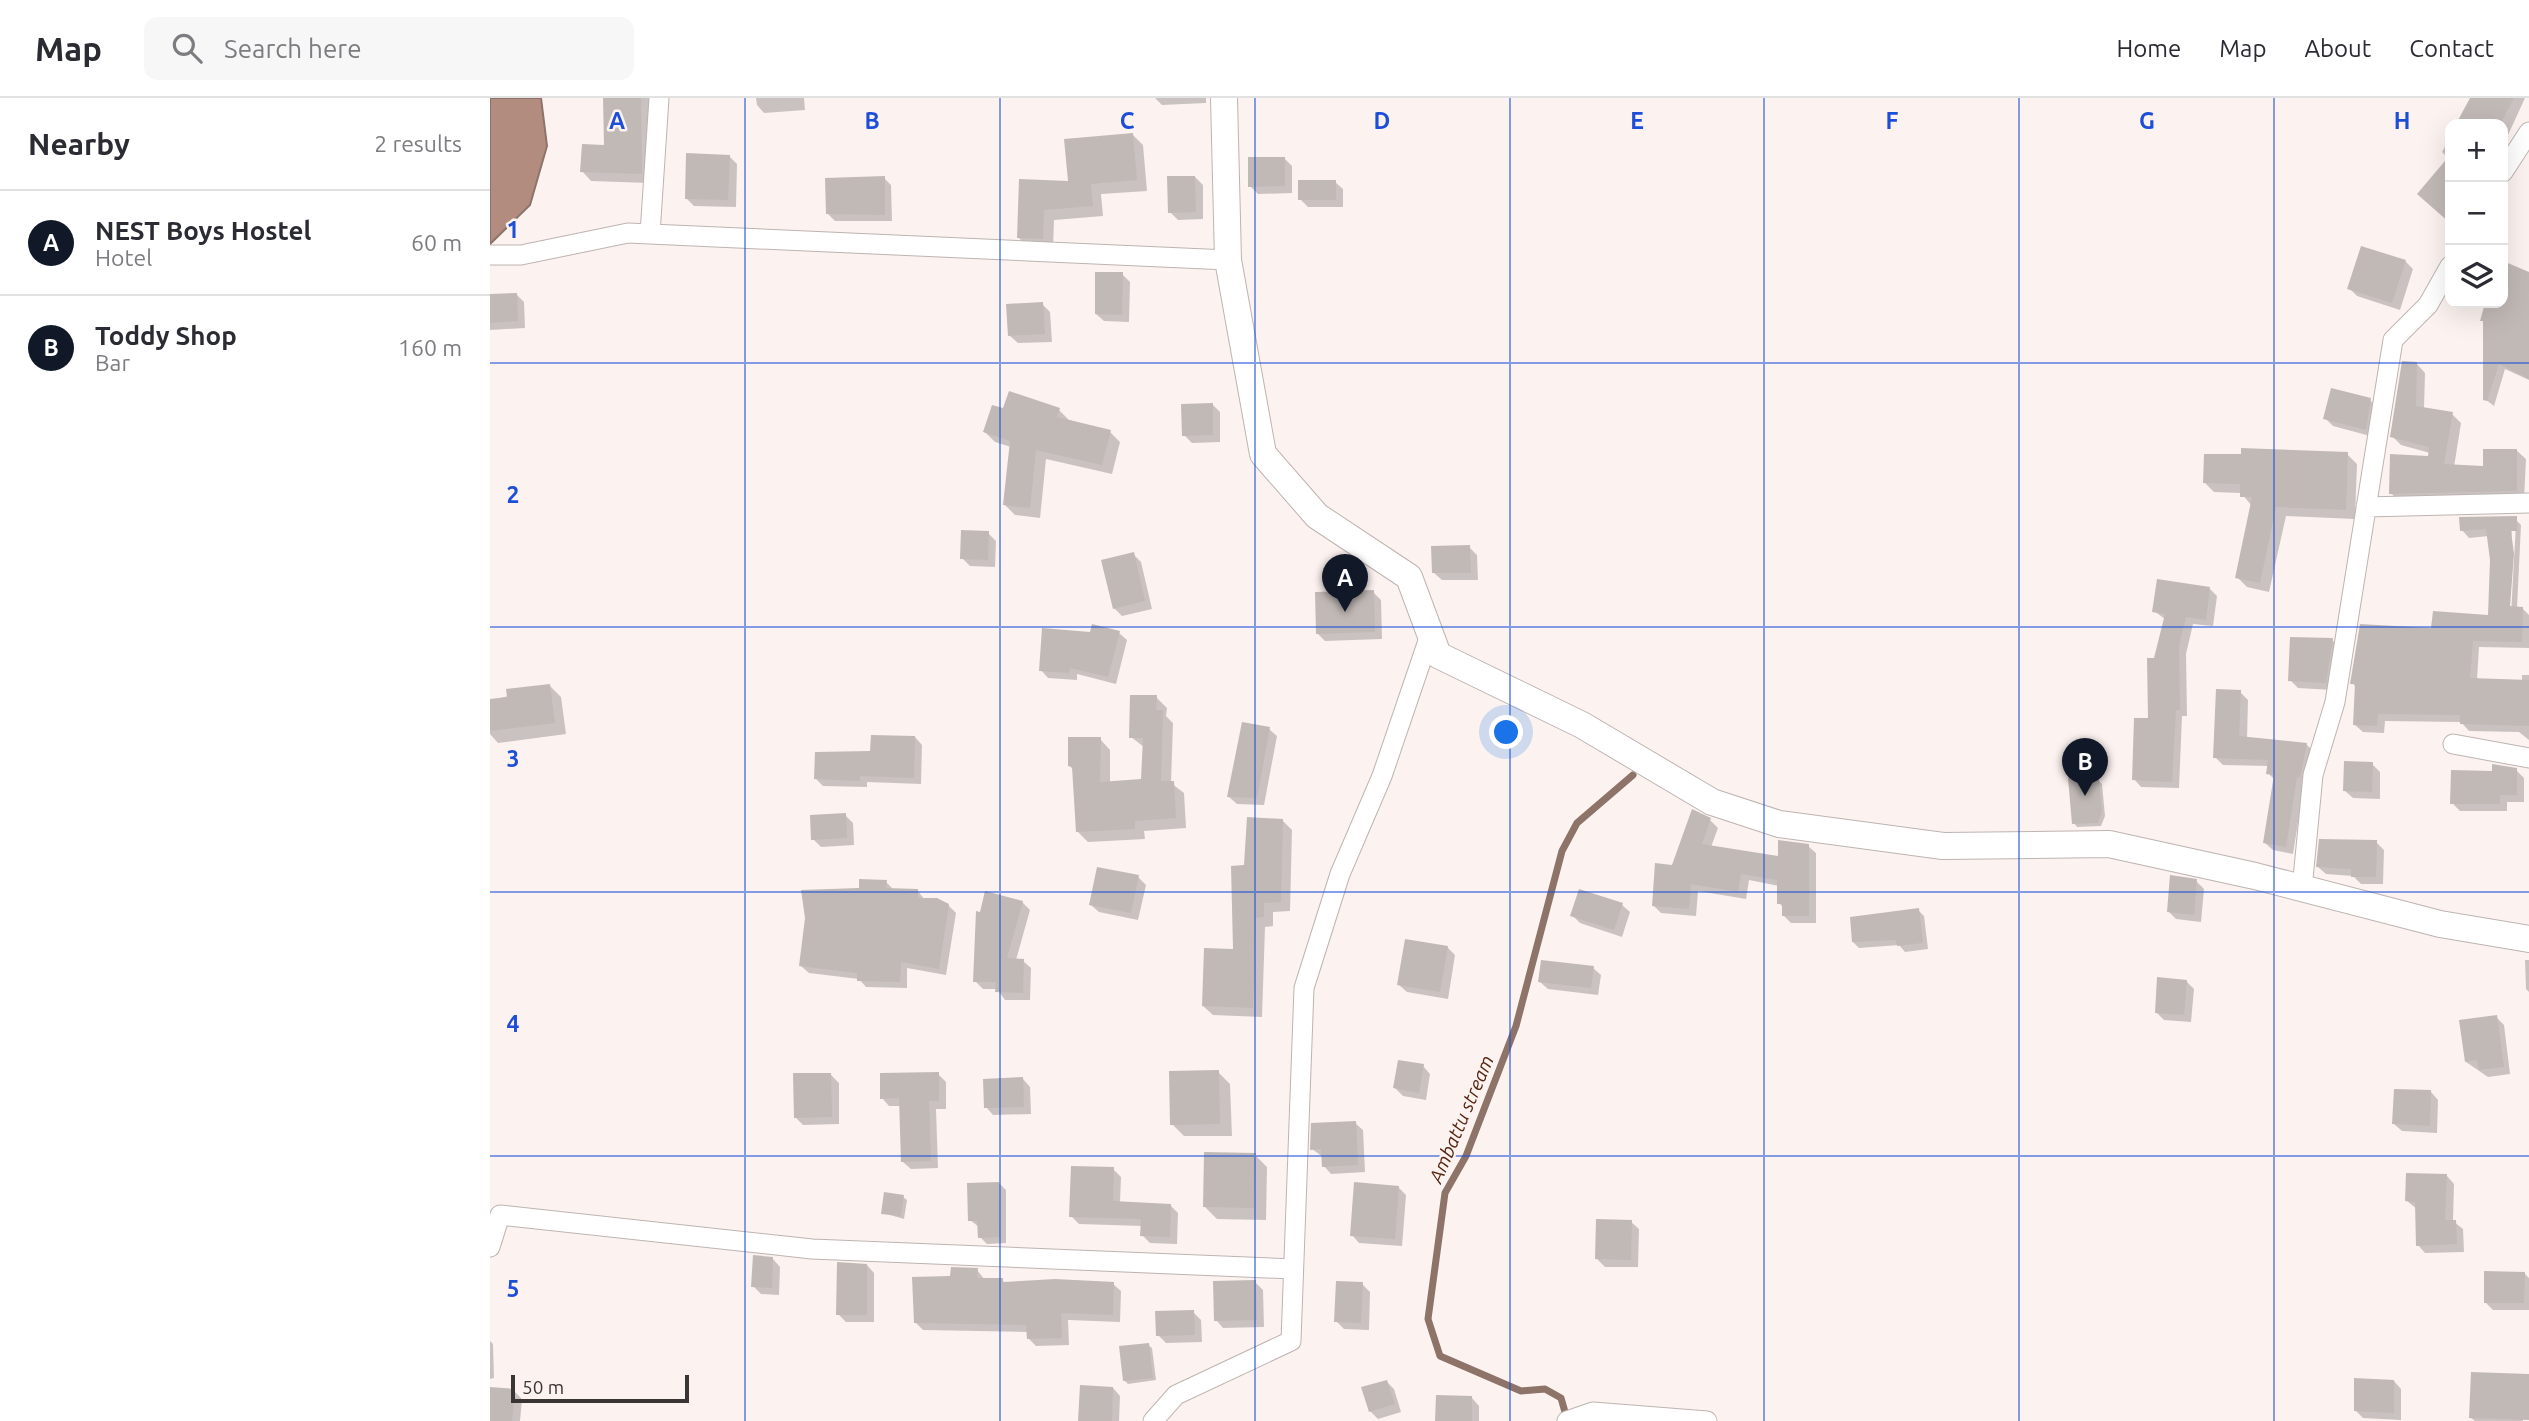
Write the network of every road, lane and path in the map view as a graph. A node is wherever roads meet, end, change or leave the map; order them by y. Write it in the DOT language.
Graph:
graph roads {
  1 [pos="659,98"];
  2 [pos="1224,98"];
  3 [pos="2529,132"];
  4 [pos="2508,164"];
  5 [pos="650,234"];
  6 [pos="490,255"];
  7 [pos="1228,260"];
  8 [pos="2445,275"];
  9 [pos="2529,503"];
  10 [pos="2366,507"];
  11 [pos="1430,635"];
  12 [pos="2453,744"];
  13 [pos="2529,758"];
  14 [pos="2302,888"];
  15 [pos="2529,939"];
  16 [pos="490,1247"];
  17 [pos="1293,1269"];
  18 [pos="1153,1421"];
  19 [pos="1567,1421"];
  20 [pos="1707,1421"];
  1 -- 5 [label="street"];
  2 -- 7 [label="street"];
  3 -- 4 [label="street"];
  5 -- 6 [label="street"];
  5 -- 7 [label="street"];
  7 -- 11 [label="street"];
  8 -- 10 [label="street"];
  9 -- 10 [label="street"];
  10 -- 14 [label="street"];
  11 -- 14 [label="street"];
  11 -- 17 [label="street"];
  12 -- 13 [label="street"];
  14 -- 15 [label="street"];
  16 -- 17 [label="street"];
  17 -- 18 [label="street"];
  19 -- 20 [label="street"];
}
